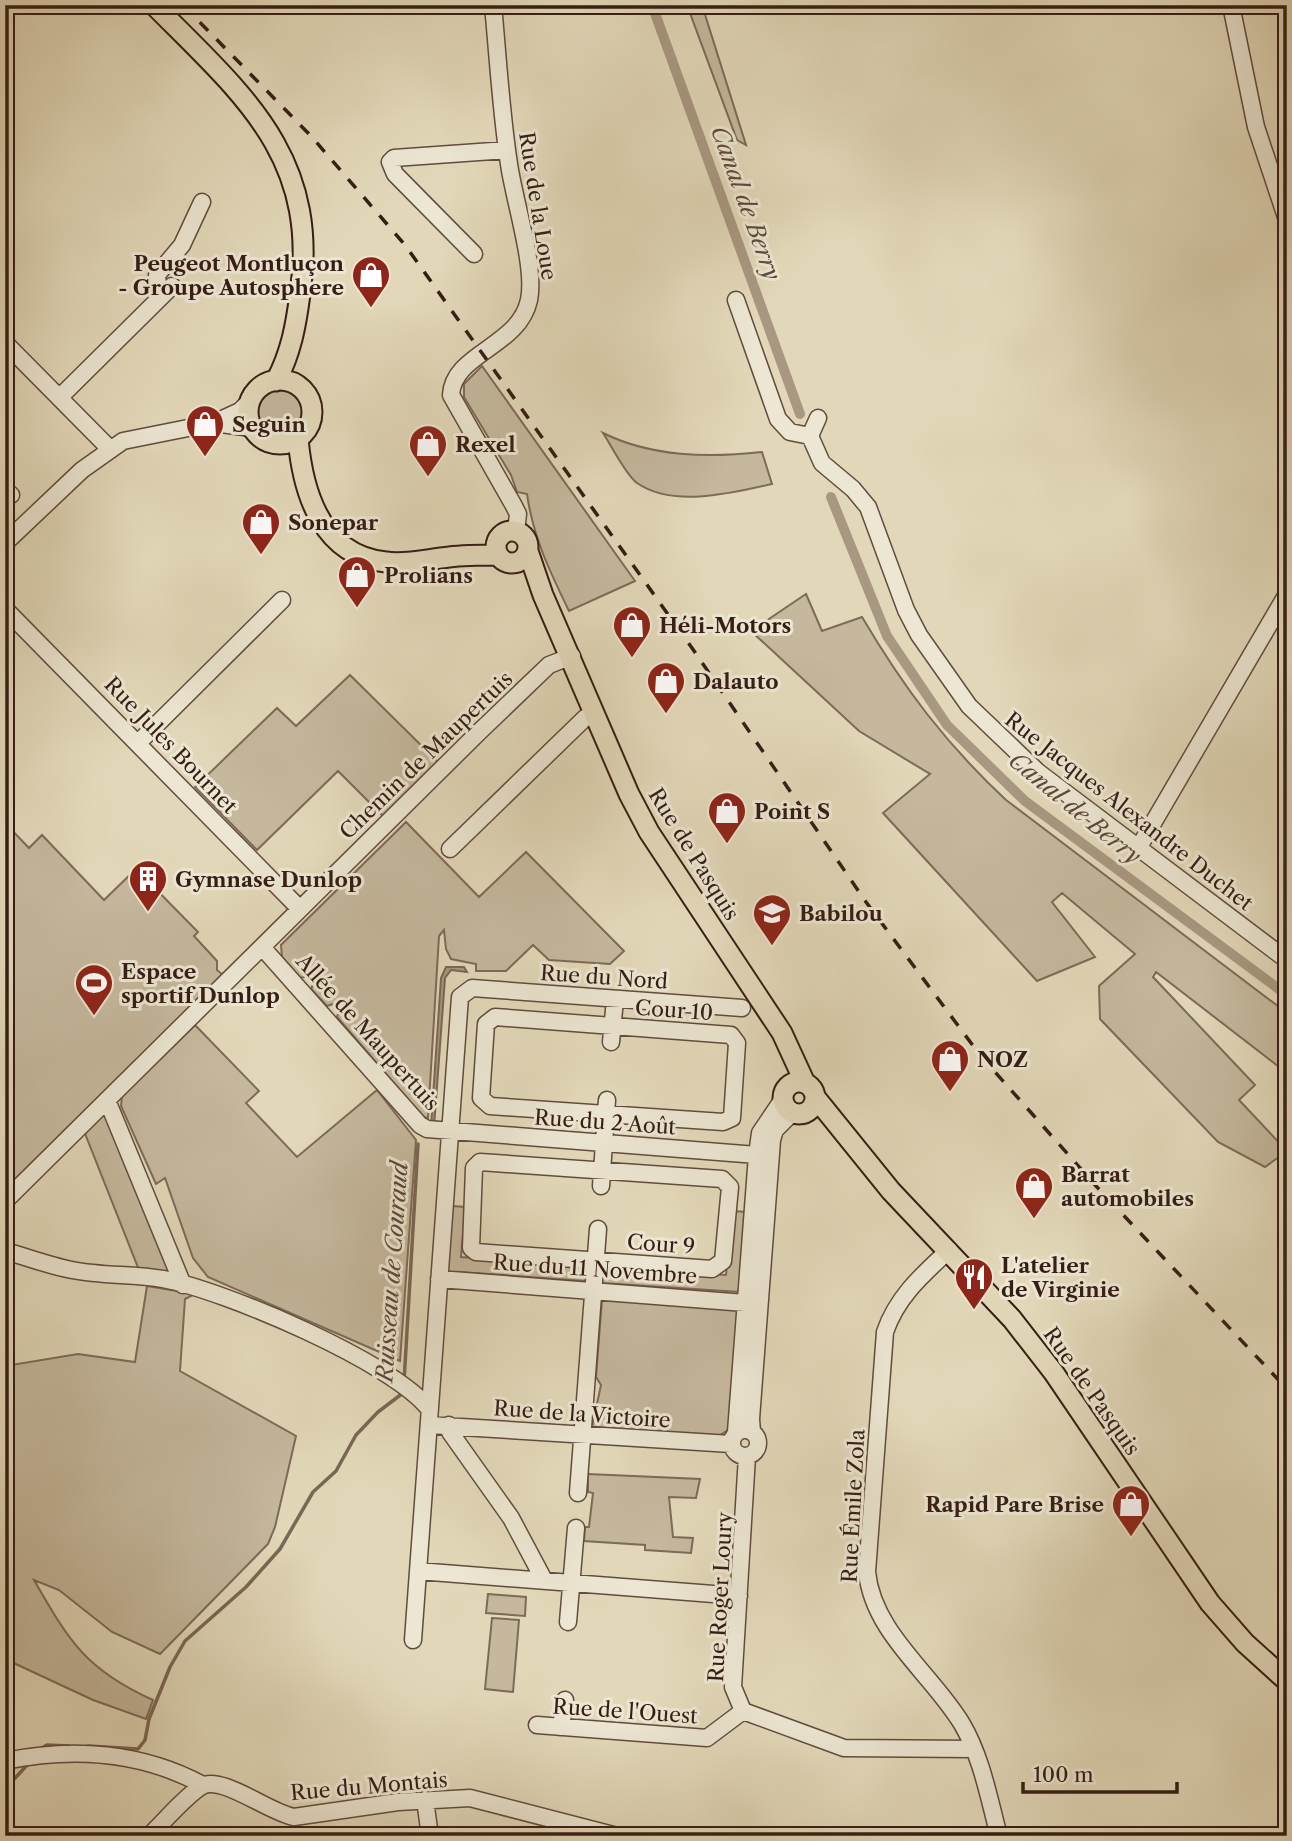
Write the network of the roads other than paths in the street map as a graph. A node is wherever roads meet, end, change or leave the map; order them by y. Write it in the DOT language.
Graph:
graph roads {
  1 [pos="154,5"];
  2 [pos="493,5"];
  3 [pos="1231,5"];
  4 [pos="507,150"];
  5 [pos="202,202"];
  6 [pos="1287,220"];
  7 [pos="474,254"];
  8 [pos="172,286"];
  9 [pos="159,299"];
  10 [pos="736,300"];
  11 [pos="293,340"];
  12 [pos="7,349"];
  13 [pos="276,380"];
  14 [pos="298,385"];
  15 [pos="60,397"];
  16 [pos="251,400"];
  17 [pos="818,418"];
  18 [pos="213,423"];
  19 [pos="252,428"];
  20 [pos="810,436"];
  21 [pos="298,439"];
  22 [pos="276,444"];
  23 [pos="109,448"];
  24 [pos="302,479"];
  25 [pos="516,531"];
  26 [pos="12,538"];
  27 [pos="5,551"];
  28 [pos="509,553"];
  29 [pos="1287,594"];
  30 [pos="282,600"];
  31 [pos="7,608"];
  32 [pos="572,656"];
  33 [pos="595,713"];
  34 [pos="139,742"];
  35 [pos="1139,847"];
  36 [pos="450,849"];
  37 [pos="300,909"];
  38 [pos="262,947"];
  39 [pos="1287,960"];
  40 [pos="615,999"];
  41 [pos="742,1008"];
  42 [pos="612,1034"];
  43 [pos="799,1098"];
  44 [pos="107,1100"];
  45 [pos="607,1107"];
  46 [pos="450,1132"];
  47 [pos="604,1143"];
  48 [pos="757,1155"];
  49 [pos="601,1178"];
  50 [pos="5,1201"];
  51 [pos="598,1229"];
  52 [pos="949,1250"];
  53 [pos="5,1251"];
  54 [pos="596,1260"];
  55 [pos="439,1279"];
  56 [pos="183,1285"];
  57 [pos="593,1290"];
  58 [pos="753,1303"];
  59 [pos="429,1417"];
  60 [pos="449,1426"];
  61 [pos="582,1436"];
  62 [pos="740,1436"];
  63 [pos="747,1456"];
  64 [pos="578,1493"];
  65 [pos="576,1528"];
  66 [pos="418,1571"];
  67 [pos="544,1580"];
  68 [pos="572,1582"];
  69 [pos="739,1596"];
  70 [pos="568,1622"];
  71 [pos="413,1640"];
  72 [pos="1287,1681"];
  73 [pos="565,1700"];
  74 [pos="743,1711"];
  75 [pos="537,1725"];
  76 [pos="561,1727"];
  77 [pos="974,1749"];
  78 [pos="5,1761"];
  79 [pos="203,1785"];
  80 [pos="425,1800"];
  81 [pos="149,1836"];
  82 [pos="430,1836"];
  83 [pos="617,1836"];
  84 [pos="999,1836"];
  1 -- 11 [label="main road"];
  2 -- 4 [label="street, Rue de la Loue"];
  3 -- 6 [label="street"];
  4 -- 7 [label="street"];
  4 -- 25 [label="street, Rue de la Loue"];
  5 -- 9 [label="street"];
  8 -- 9 [label="street"];
  9 -- 15 [label="street"];
  10 -- 20 [label="street"];
  11 -- 13 [label="main road"];
  11 -- 14 [label="main road"];
  12 -- 15 [label="street"];
  13 -- 14 [label="main road"];
  13 -- 16 [label="main road"];
  14 -- 21 [label="main road"];
  15 -- 23 [label="street"];
  16 -- 18 [label="street"];
  16 -- 19 [label="main road"];
  17 -- 20 [label="street"];
  18 -- 19 [label="street"];
  18 -- 23 [label="street"];
  19 -- 22 [label="main road"];
  20 -- 35 [label="street, Rue Jacques Alexandre Duchet"];
  21 -- 22 [label="main road"];
  21 -- 24 [label="main road"];
  22 -- 24 [label="main road"];
  23 -- 26 [label="street"];
  24 -- 28 [label="main road"];
  25 -- 28 [label="main road, Rue de Pasquis"];
  26 -- 27 [label="street"];
  28 -- 32 [label="main road, Rue de Pasquis"];
  29 -- 35 [label="street"];
  30 -- 34 [label="street"];
  31 -- 34 [label="street, Rue Jules Bournet"];
  32 -- 33 [label="main road, Rue de Pasquis"];
  32 -- 37 [label="street, Chemin de Maupertuis"];
  33 -- 36 [label="street"];
  33 -- 43 [label="main road, Rue de Pasquis"];
  34 -- 37 [label="street, Rue Jules Bournet"];
  35 -- 39 [label="street, Rue Jacques Alexandre Duchet"];
  37 -- 38 [label="street, Chemin de Maupertuis"];
  38 -- 44 [label="street, Chemin de Maupertuis"];
  38 -- 46 [label="street, Allée de Maupertuis"];
  40 -- 41 [label="street, Rue du Nord"];
  40 -- 42 [label="street"];
  40 -- 46 [label="street, Rue du Nord"];
  42 -- 45 [label="street, Cour 10"];
  42 -- 45 [label="street, Cour 10"];
  43 -- 48 [label="street, Rue Roger Loury"];
  43 -- 52 [label="main road, Rue de Pasquis"];
  43 -- 58 [label="street, Rue Roger Loury"];
  44 -- 50 [label="street, Chemin de Maupertuis"];
  44 -- 56 [label="street"];
  45 -- 47 [label="street"];
  46 -- 47 [label="street, Rue du 2 Août"];
  46 -- 55 [label="street"];
  47 -- 48 [label="street, Rue du 2 Août"];
  47 -- 49 [label="street"];
  48 -- 58 [label="street, Rue Roger Loury"];
  49 -- 54 [label="street, Cour 9"];
  49 -- 54 [label="street, Cour 9"];
  51 -- 54 [label="street"];
  52 -- 72 [label="main road, Rue de Pasquis"];
  52 -- 77 [label="street, Rue Émile Zola"];
  53 -- 56 [label="street"];
  54 -- 57 [label="street"];
  55 -- 57 [label="street, Rue du 11 Novembre"];
  55 -- 59 [label="street"];
  56 -- 59 [label="street"];
  57 -- 58 [label="street, Rue du 11 Novembre"];
  57 -- 61 [label="street"];
  58 -- 62 [label="street, Rue Roger Loury"];
  59 -- 60 [label="street, Rue de la Victoire"];
  59 -- 66 [label="street"];
  60 -- 61 [label="street, Rue de la Victoire"];
  60 -- 67 [label="street"];
  61 -- 62 [label="street, Rue de la Victoire"];
  61 -- 64 [label="street"];
  62 -- 63 [label="street"];
  62 -- 63 [label="street, Rue Roger Loury"];
  63 -- 69 [label="street, Rue Roger Loury"];
  65 -- 68 [label="street"];
  66 -- 67 [label="street"];
  66 -- 71 [label="street"];
  67 -- 68 [label="street"];
  68 -- 69 [label="street"];
  68 -- 70 [label="street"];
  69 -- 74 [label="street, Rue Roger Loury"];
  73 -- 76 [label="street"];
  74 -- 76 [label="street, Rue de l'Ouest"];
  74 -- 77 [label="street"];
  75 -- 76 [label="street, Rue de l'Ouest"];
  77 -- 84 [label="street, Rue Émile Zola"];
  78 -- 79 [label="street, Rue du Montais"];
  79 -- 80 [label="street, Rue du Montais"];
  79 -- 81 [label="street"];
  80 -- 82 [label="street"];
  80 -- 83 [label="street, Rue du Montais"];
}
